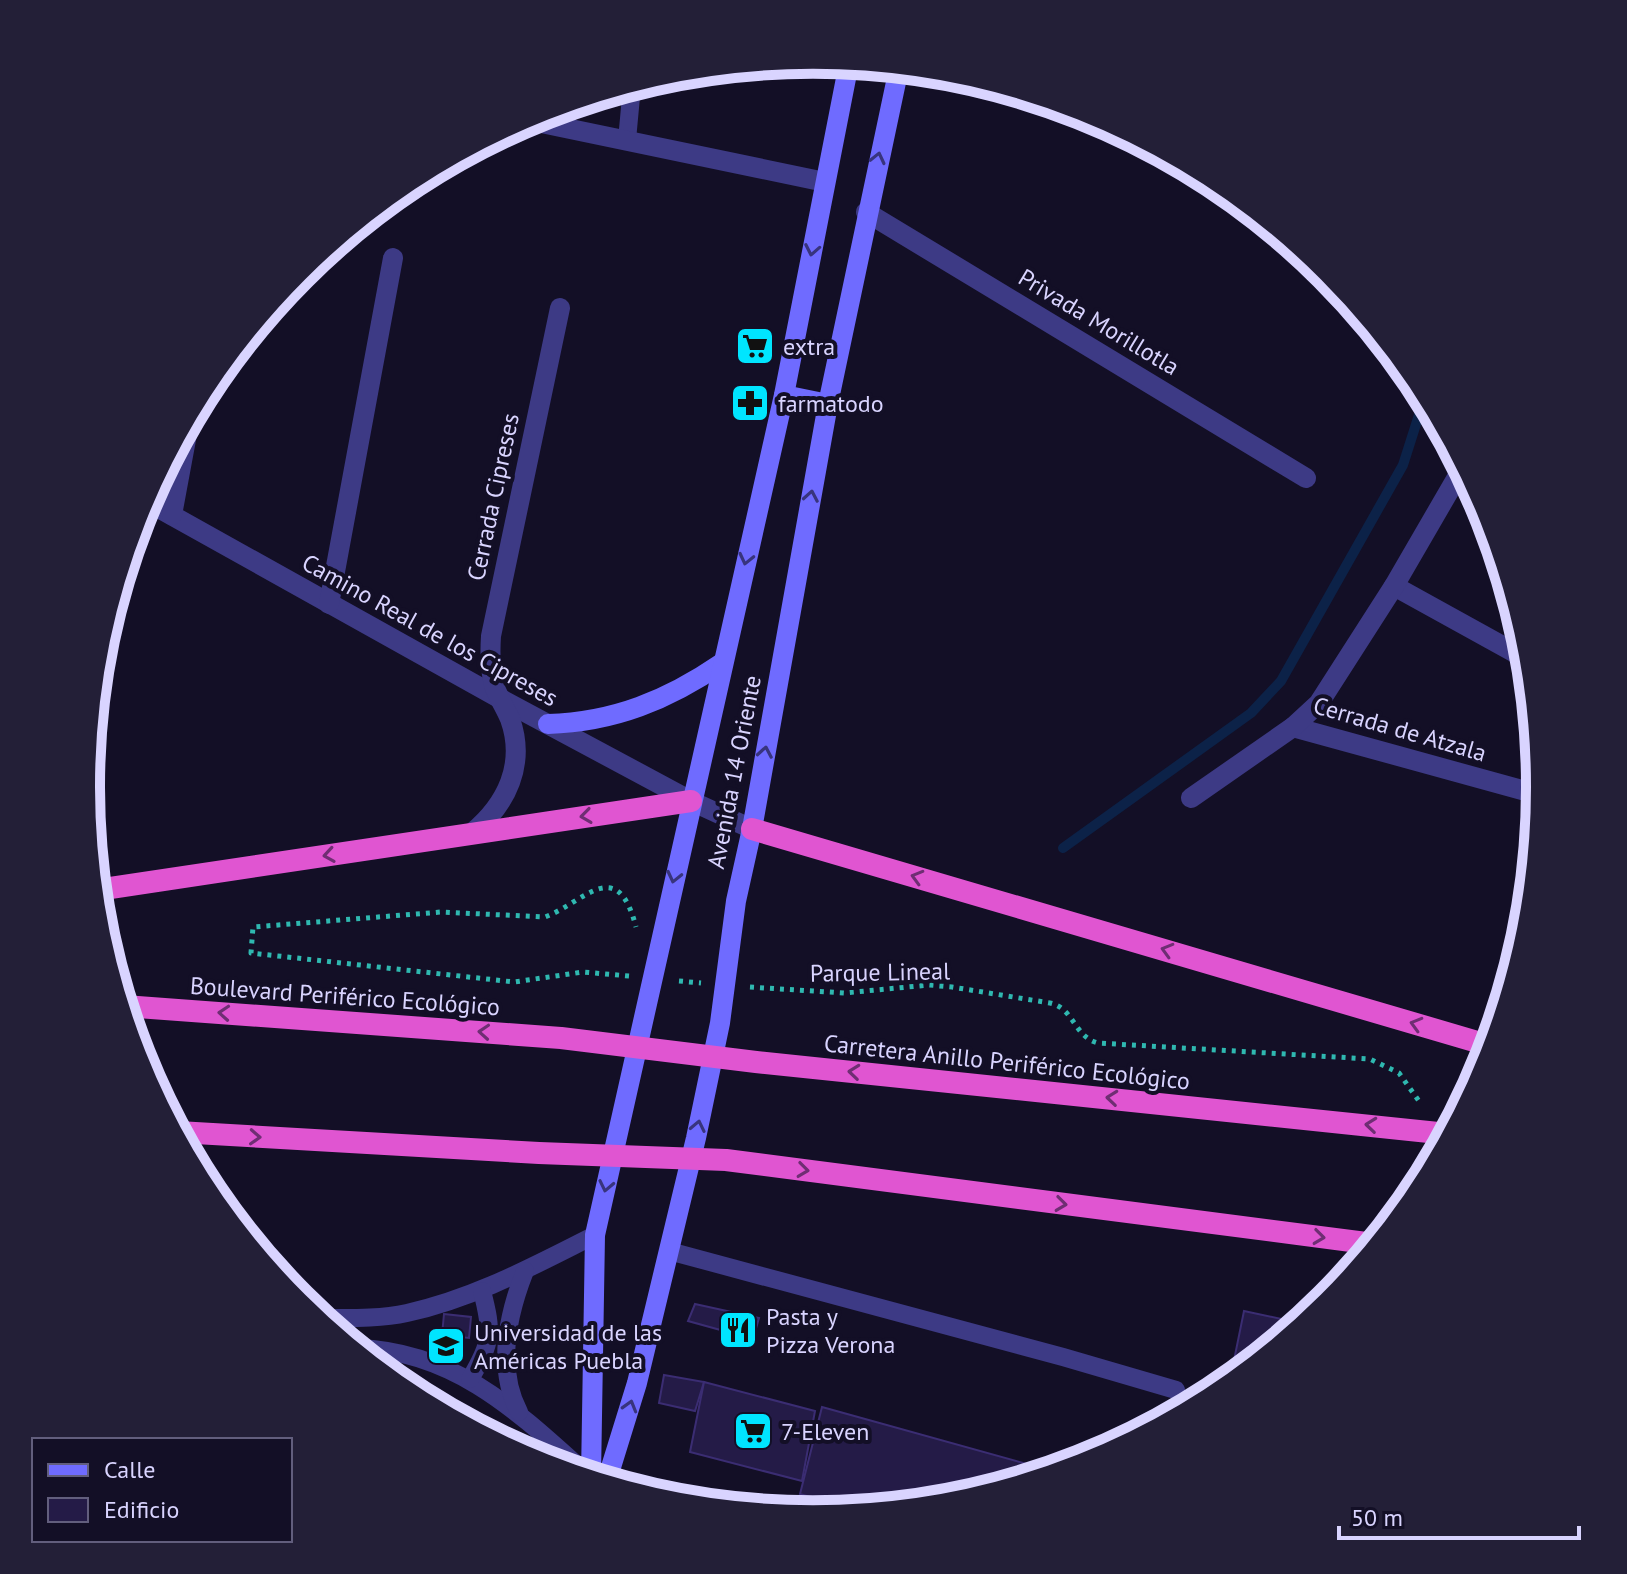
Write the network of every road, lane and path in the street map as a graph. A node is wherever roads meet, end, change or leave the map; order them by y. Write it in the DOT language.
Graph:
graph roads {
  1 [pos="846,75"];
  2 [pos="896,79"];
  3 [pos="631,98"];
  4 [pos="550,125"];
  5 [pos="627,140"];
  6 [pos="825,182"];
  7 [pos="866,212"];
  8 [pos="393,258"];
  9 [pos="560,308"];
  10 [pos="784,395"];
  11 [pos="828,404"];
  12 [pos="183,454"];
  13 [pos="1306,478"];
  14 [pos="1456,479"];
  15 [pos="158,507"];
  16 [pos="172,515"];
  17 [pos="1394,586"];
  18 [pos="329,604"];
  19 [pos="1514,652"];
  20 [pos="722,663"];
  21 [pos="499,698"];
  22 [pos="548,724"];
  23 [pos="1293,727"];
  24 [pos="1526,791"];
  25 [pos="1191,798"];
  26 [pos="691,801"];
  27 [pos="752,829"];
  28 [pos="472,833"];
  29 [pos="108,888"];
  30 [pos="642,977"];
  31 [pos="673,980"];
  32 [pos="501,981"];
  33 [pos="705,983"];
  34 [pos="736,986"];
  35 [pos="135,1007"];
  36 [pos="561,1038"];
  37 [pos="1479,1042"];
  38 [pos="1429,1114"];
  39 [pos="190,1133"];
  40 [pos="1437,1133"];
  41 [pos="595,1235"];
  42 [pos="1362,1242"];
  43 [pos="669,1251"];
  44 [pos="525,1271"];
  45 [pos="482,1291"];
  46 [pos="370,1317"];
  47 [pos="337,1318"];
  48 [pos="365,1341"];
  49 [pos="377,1351"];
  50 [pos="470,1379"];
  51 [pos="1176,1390"];
  52 [pos="522,1417"];
  53 [pos="568,1456"];
  54 [pos="590,1464"];
  55 [pos="610,1470"];
  1 -- 6 [label="main road, Avenida 14 Oriente"];
  7 -- 2 [label="main road, Avenida 14 Oriente, one-way"];
  3 -- 5 [label="lane"];
  4 -- 5 [label="street"];
  5 -- 6 [label="street"];
  6 -- 10 [label="main road, Avenida 14 Oriente, one-way"];
  7 -- 11 [label="main road, Avenida 14 Oriente"];
  7 -- 13 [label="street, Privada Morillotla"];
  8 -- 18 [label="street"];
  9 -- 21 [label="street, Cerrada Cipreses"];
  10 -- 11 [label="main road"];
  10 -- 20 [label="main road, Avenida 14 Oriente, one-way"];
  27 -- 11 [label="main road, Avenida 14 Oriente, one-way"];
  12 -- 16 [label="street"];
  14 -- 17 [label="street"];
  15 -- 16 [label="street, Camino Real de los Cipreses"];
  16 -- 18 [label="street, Camino Real de los Cipreses"];
  17 -- 19 [label="street"];
  17 -- 23 [label="street"];
  18 -- 21 [label="street, Camino Real de los Cipreses"];
  20 -- 22 [label="main road"];
  20 -- 26 [label="main road, Avenida 14 Oriente"];
  21 -- 22 [label="street, Camino Real de los Cipreses"];
  21 -- 28 [label="street, Cerrada Cipreses"];
  22 -- 26 [label="street, Camino Real de los Cipreses"];
  23 -- 24 [label="street, Cerrada de Atzala"];
  23 -- 25 [label="street"];
  26 -- 27 [label="street, Camino Real de los Cipreses"];
  26 -- 28 [label="highway, one-way"];
  26 -- 41 [label="main road, Avenida 14 Oriente, one-way"];
  37 -- 27 [label="highway, one-way"];
  43 -- 27 [label="main road, Avenida 14 Oriente, one-way"];
  28 -- 29 [label="highway, one-way"];
  30 -- 32 [label="path"];
  31 -- 33 [label="path"];
  34 -- 38 [label="path, Parque Lineal"];
  36 -- 35 [label="highway, Boulevard Periférico Ecológico, one-way"];
  40 -- 36 [label="highway, Carretera Anillo Periférico Ecológico, one-way"];
  39 -- 42 [label="highway, one-way"];
  41 -- 44 [label="lane"];
  41 -- 54 [label="main road, Avenida 14 Oriente"];
  43 -- 51 [label="lane"];
  55 -- 43 [label="main road, Avenida 14 Oriente, one-way"];
  44 -- 45 [label="lane"];
  44 -- 52 [label="lane"];
  45 -- 46 [label="lane"];
  45 -- 50 [label="lane"];
  46 -- 47 [label="lane"];
  46 -- 48 [label="lane"];
  49 -- 50 [label="lane"];
  50 -- 52 [label="lane"];
  52 -- 53 [label="lane"];
}
